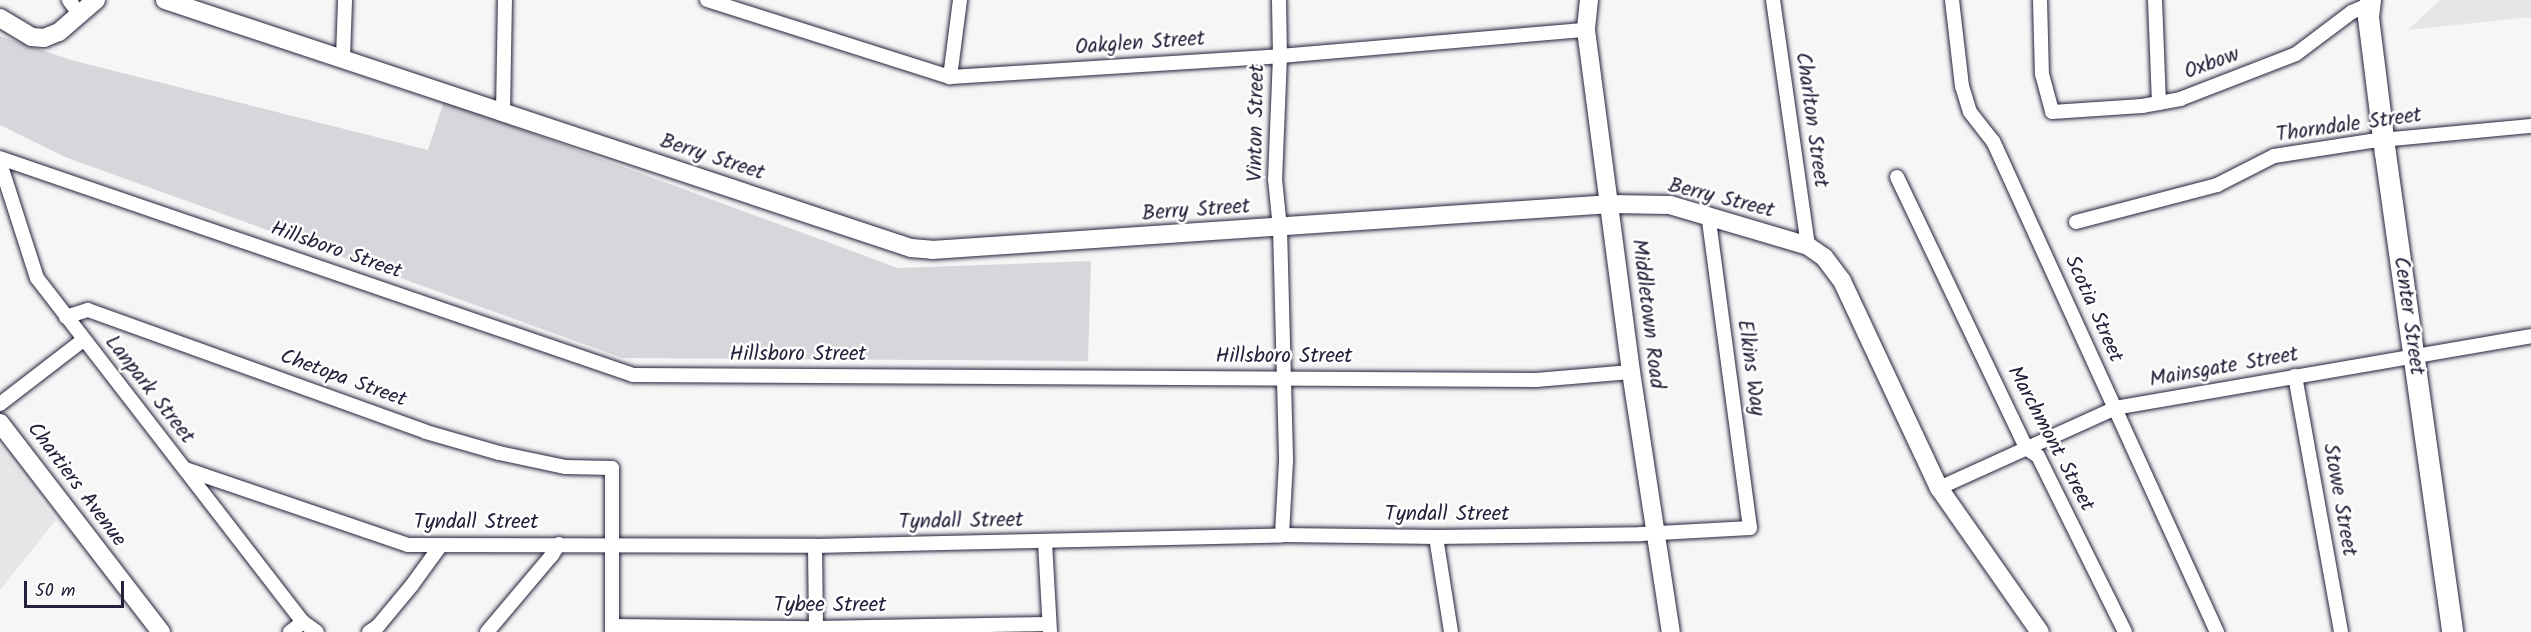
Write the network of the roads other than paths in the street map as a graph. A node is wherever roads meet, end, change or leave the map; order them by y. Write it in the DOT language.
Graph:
graph roads {
  1 [pos="96,0"];
  2 [pos="165,0"];
  3 [pos="345,0"];
  4 [pos="505,0"];
  5 [pos="707,0"];
  6 [pos="960,0"];
  7 [pos="1279,0"];
  8 [pos="1589,0"];
  9 [pos="1773,0"];
  10 [pos="1952,0"];
  11 [pos="2040,0"];
  12 [pos="2155,0"];
  13 [pos="2369,7"];
  14 [pos="74,8"];
  15 [pos="0,18"];
  16 [pos="1586,30"];
  17 [pos="1280,56"];
  18 [pos="343,58"];
  19 [pos="950,77"];
  20 [pos="2159,103"];
  21 [pos="503,112"];
  22 [pos="2531,126"];
  23 [pos="2384,140"];
  24 [pos="0,158"];
  25 [pos="0,163"];
  26 [pos="1897,177"];
  27 [pos="1611,204"];
  28 [pos="1708,215"];
  29 [pos="2076,222"];
  30 [pos="1280,228"];
  31 [pos="1808,246"];
  32 [pos="66,317"];
  33 [pos="2531,336"];
  34 [pos="84,340"];
  35 [pos="2414,357"];
  36 [pos="1631,372"];
  37 [pos="2295,376"];
  38 [pos="1284,378"];
  39 [pos="0,404"];
  40 [pos="2115,408"];
  41 [pos="0,423"];
  42 [pos="2026,448"];
  43 [pos="185,469"];
  44 [pos="1939,488"];
  45 [pos="1750,528"];
  46 [pos="1654,533"];
  47 [pos="1282,535"];
  48 [pos="1437,537"];
  49 [pos="1045,542"];
  50 [pos="559,544"];
  51 [pos="612,544"];
  52 [pos="441,545"];
  53 [pos="815,546"];
  54 [pos="303,622"];
  55 [pos="1049,628"];
  56 [pos="612,629"];
  57 [pos="817,630"];
  58 [pos="161,632"];
  59 [pos="290,632"];
  60 [pos="317,632"];
  61 [pos="369,632"];
  62 [pos="487,632"];
  63 [pos="1451,632"];
  64 [pos="1671,632"];
  65 [pos="2040,632"];
  66 [pos="2125,632"];
  67 [pos="2217,632"];
  68 [pos="2341,632"];
  69 [pos="2452,632"];
  1 -- 14 [label="street"];
  2 -- 18 [label="street, Berry Street"];
  3 -- 18 [label="street"];
  4 -- 21 [label="street"];
  5 -- 19 [label="street, Oakglen Street"];
  6 -- 19 [label="street"];
  7 -- 17 [label="street, Vinton Street"];
  8 -- 16 [label="street, Middletown Road"];
  9 -- 31 [label="street, Charlton Street"];
  10 -- 40 [label="street, Scotia Street"];
  11 -- 20 [label="street, Oxbow"];
  12 -- 20 [label="street"];
  13 -- 20 [label="street, Oxbow"];
  13 -- 23 [label="main road, Center Street"];
  14 -- 15 [label="street"];
  16 -- 17 [label="street, Oakglen Street"];
  16 -- 27 [label="street, Middletown Road"];
  17 -- 19 [label="street, Oakglen Street"];
  17 -- 30 [label="street, Vinton Street"];
  18 -- 21 [label="street, Berry Street"];
  21 -- 30 [label="street, Berry Street"];
  22 -- 23 [label="street, Thorndale Street"];
  23 -- 29 [label="street, Thorndale Street"];
  23 -- 35 [label="main road, Center Street"];
  24 -- 38 [label="street, Hillsboro Street"];
  25 -- 32 [label="street, Lanpark Street"];
  26 -- 42 [label="street, Marchmont Street"];
  27 -- 28 [label="street, Berry Street"];
  27 -- 30 [label="street, Berry Street"];
  27 -- 36 [label="street, Middletown Road"];
  28 -- 31 [label="street, Berry Street"];
  28 -- 45 [label="street, Elkins Way"];
  30 -- 38 [label="street, Vinton Street"];
  31 -- 44 [label="street, Berry Street"];
  32 -- 34 [label="street, Lanpark Street"];
  32 -- 51 [label="street, Chetopa Street"];
  33 -- 35 [label="street, Mainsgate Street"];
  34 -- 39 [label="street"];
  34 -- 43 [label="street, Lanpark Street"];
  35 -- 37 [label="street, Mainsgate Street"];
  35 -- 69 [label="main road, Center Street"];
  36 -- 38 [label="street, Hillsboro Street"];
  36 -- 46 [label="street, Middletown Road"];
  37 -- 40 [label="street, Mainsgate Street"];
  37 -- 68 [label="street, Stowe Street"];
  38 -- 47 [label="street, Vinton Street"];
  40 -- 42 [label="street, Mainsgate Street"];
  40 -- 67 [label="street, Scotia Street"];
  41 -- 58 [label="street, Chartiers Avenue"];
  42 -- 44 [label="street, Mainsgate Street"];
  42 -- 66 [label="street, Marchmont Street"];
  43 -- 52 [label="street, Tyndall Street"];
  43 -- 54 [label="street, Lanpark Street"];
  44 -- 65 [label="street, Berry Street"];
  45 -- 46 [label="street, Tyndall Street"];
  46 -- 48 [label="street, Tyndall Street"];
  46 -- 64 [label="street, Middletown Road"];
  47 -- 48 [label="street, Tyndall Street"];
  47 -- 49 [label="street, Tyndall Street"];
  48 -- 63 [label="street"];
  49 -- 53 [label="street, Tyndall Street"];
  49 -- 55 [label="street"];
  50 -- 51 [label="street, Tyndall Street"];
  50 -- 52 [label="street, Tyndall Street"];
  50 -- 62 [label="street"];
  51 -- 53 [label="street, Tyndall Street"];
  51 -- 56 [label="street"];
  52 -- 61 [label="street"];
  53 -- 57 [label="street"];
  54 -- 59 [label="street"];
  54 -- 60 [label="street, Lanpark Street"];
  55 -- 57 [label="street, Tybee Street"];
  56 -- 57 [label="street, Tybee Street"];
}
